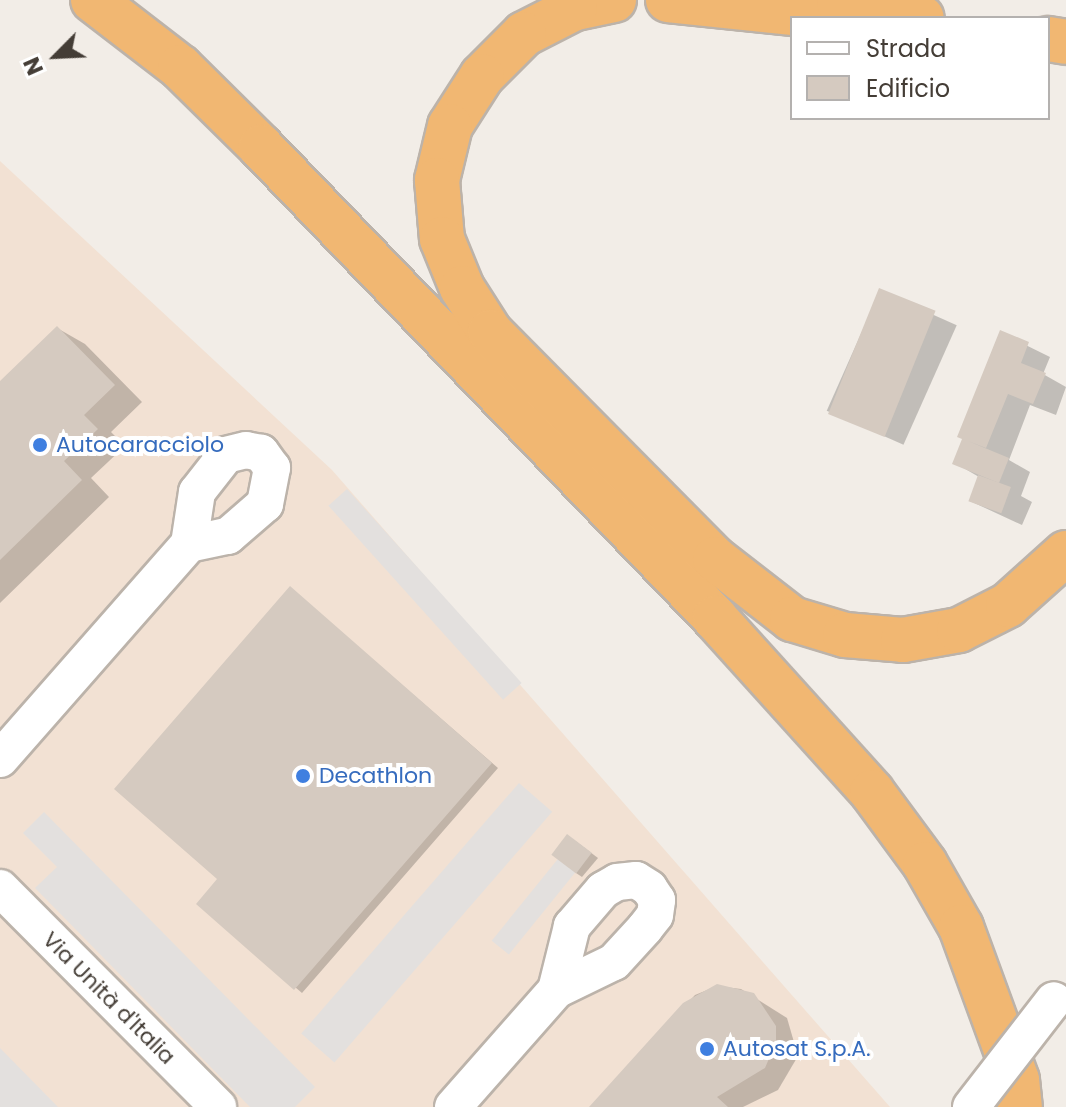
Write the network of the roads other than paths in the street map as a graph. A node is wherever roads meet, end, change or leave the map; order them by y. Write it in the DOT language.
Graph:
graph roads {
  1 [pos="93,0"];
  2 [pos="614,0"];
  3 [pos="668,0"];
  4 [pos="821,0"];
  5 [pos="867,9"];
  6 [pos="820,16"];
  7 [pos="845,16"];
  8 [pos="910,16"];
  9 [pos="189,544"];
  10 [pos="1066,553"];
  11 [pos="0,759"];
  12 [pos="0,888"];
  13 [pos="1060,989"];
  14 [pos="556,990"];
  15 [pos="218,1107"];
  16 [pos="453,1107"];
  17 [pos="971,1107"];
  18 [pos="1020,1107"];
  1 -- 18 [label="highway"];
  2 -- 10 [label="highway"];
  3 -- 6 [label="highway"];
  4 -- 5 [label="highway"];
  5 -- 7 [label="highway"];
  5 -- 8 [label="highway"];
  9 -- 11 [label="street"];
  12 -- 15 [label="street, Via Unità d'Italia"];
  13 -- 17 [label="street, bridge"];
  14 -- 16 [label="street"];
}
